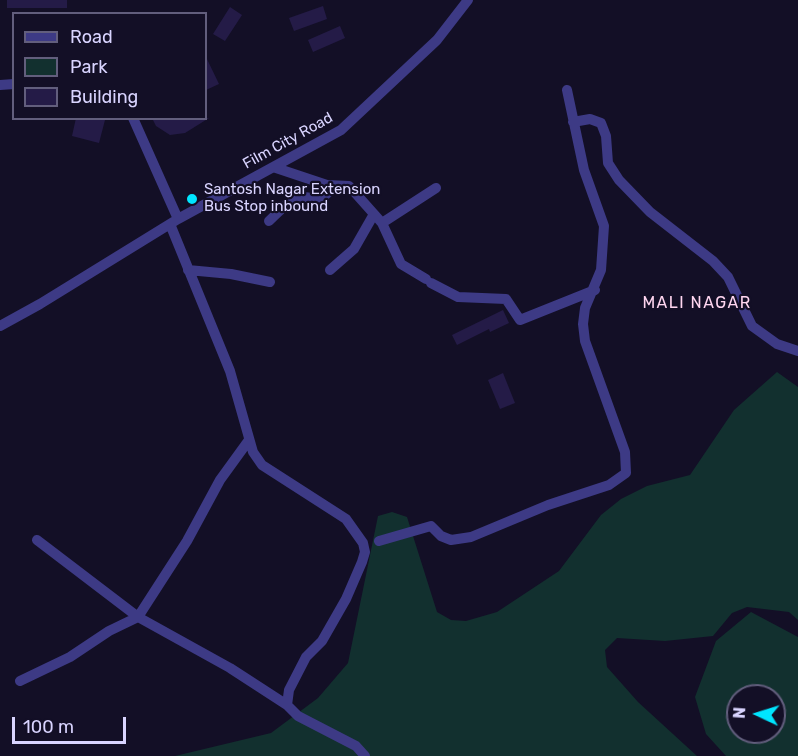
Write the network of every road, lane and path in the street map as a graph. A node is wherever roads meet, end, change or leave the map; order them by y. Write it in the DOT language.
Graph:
graph roads {
  1 [pos="468,0"];
  2 [pos="567,90"];
  3 [pos="134,120"];
  4 [pos="573,122"];
  5 [pos="273,167"];
  6 [pos="335,186"];
  7 [pos="436,188"];
  8 [pos="374,214"];
  9 [pos="174,221"];
  10 [pos="269,222"];
  11 [pos="382,223"];
  12 [pos="188,270"];
  13 [pos="330,270"];
  14 [pos="270,282"];
  15 [pos="595,290"];
  16 [pos="0,326"];
  17 [pos="798,351"];
  18 [pos="249,440"];
  19 [pos="37,540"];
  20 [pos="379,541"];
  21 [pos="138,617"];
  22 [pos="20,681"];
  23 [pos="287,705"];
  24 [pos="365,756"];
  1 -- 5 [label="street, Film City Road"];
  2 -- 4 [label="street"];
  3 -- 9 [label="street"];
  4 -- 15 [label="street"];
  4 -- 17 [label="street"];
  5 -- 6 [label="street"];
  5 -- 9 [label="street, Film City Road"];
  6 -- 8 [label="street"];
  6 -- 10 [label="street"];
  7 -- 11 [label="street"];
  8 -- 11 [label="street"];
  8 -- 13 [label="street"];
  9 -- 12 [label="street"];
  9 -- 16 [label="street, Film City Road"];
  11 -- 15 [label="street"];
  12 -- 14 [label="street"];
  12 -- 18 [label="street"];
  15 -- 20 [label="street"];
  18 -- 21 [label="street"];
  18 -- 23 [label="street"];
  19 -- 21 [label="street"];
  21 -- 22 [label="street"];
  21 -- 23 [label="street"];
  23 -- 24 [label="street"];
}
